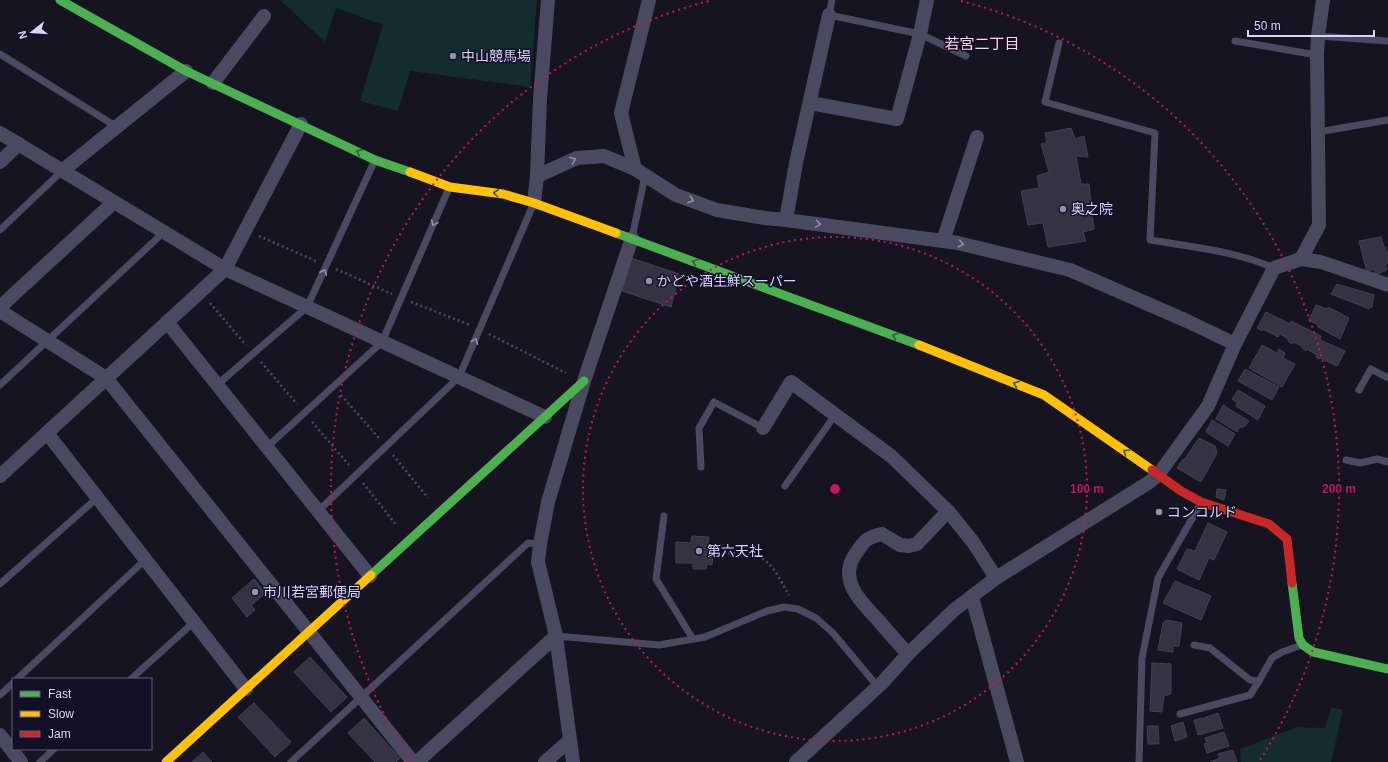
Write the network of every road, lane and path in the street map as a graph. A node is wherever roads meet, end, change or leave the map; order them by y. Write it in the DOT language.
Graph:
graph roads {
  1 [pos="60,0"];
  2 [pos="548,0"];
  3 [pos="649,0"];
  4 [pos="832,0"];
  5 [pos="927,0"];
  6 [pos="1322,0"];
  7 [pos="830,15"];
  8 [pos="264,16"];
  9 [pos="920,34"];
  10 [pos="1318,36"];
  11 [pos="1235,41"];
  12 [pos="1388,41"];
  13 [pos="1059,44"];
  14 [pos="0,54"];
  15 [pos="966,56"];
  16 [pos="1317,56"];
  17 [pos="186,71"];
  18 [pos="213,83"];
  19 [pos="810,103"];
  20 [pos="1388,120"];
  21 [pos="301,124"];
  22 [pos="117,127"];
  23 [pos="1318,132"];
  24 [pos="0,133"];
  25 [pos="977,137"];
  26 [pos="19,144"];
  27 [pos="375,160"];
  28 [pos="0,162"];
  29 [pos="62,171"];
  30 [pos="640,172"];
  31 [pos="537,176"];
  32 [pos="450,187"];
  33 [pos="114,202"];
  34 [pos="534,203"];
  35 [pos="786,220"];
  36 [pos="0,230"];
  37 [pos="245,230"];
  38 [pos="164,232"];
  39 [pos="632,238"];
  40 [pos="943,241"];
  41 [pos="1301,259"];
  42 [pos="327,265"];
  43 [pos="1274,268"];
  44 [pos="225,269"];
  45 [pos="1388,285"];
  46 [pos="401,298"];
  47 [pos="0,307"];
  48 [pos="307,307"];
  49 [pos="0,311"];
  50 [pos="167,322"];
  51 [pos="480,329"];
  52 [pos="48,341"];
  53 [pos="382,342"];
  54 [pos="1235,344"];
  55 [pos="460,377"];
  56 [pos="106,378"];
  57 [pos="1388,378"];
  58 [pos="584,381"];
  59 [pos="0,385"];
  60 [pos="217,385"];
  61 [pos="1359,390"];
  62 [pos="835,415"];
  63 [pos="545,416"];
  64 [pos="763,428"];
  65 [pos="47,433"];
  66 [pos="268,447"];
  67 [pos="1346,460"];
  68 [pos="1388,462"];
  69 [pos="701,467"];
  70 [pos="1158,475"];
  71 [pos="0,476"];
  72 [pos="785,486"];
  73 [pos="97,498"];
  74 [pos="1201,502"];
  75 [pos="318,511"];
  76 [pos="948,511"];
  77 [pos="664,516"];
  78 [pos="540,544"];
  79 [pos="713,553"];
  80 [pos="146,560"];
  81 [pos="370,576"];
  82 [pos="996,578"];
  83 [pos="0,584"];
  84 [pos="972,596"];
  85 [pos="798,609"];
  86 [pos="194,622"];
  87 [pos="309,632"];
  88 [pos="556,636"];
  89 [pos="693,639"];
  90 [pos="1302,645"];
  91 [pos="1194,646"];
  92 [pos="908,654"];
  93 [pos="1388,669"];
  94 [pos="18,678"];
  95 [pos="132,678"];
  96 [pos="1259,681"];
  97 [pos="12,684"];
  98 [pos="878,687"];
  99 [pos="246,689"];
  100 [pos="0,695"];
  101 [pos="361,698"];
  102 [pos="1180,714"];
  103 [pos="0,735"];
  104 [pos="569,741"];
  105 [pos="53,750"];
  106 [pos="21,762"];
  107 [pos="40,762"];
  108 [pos="166,762"];
  109 [pos="291,762"];
  110 [pos="413,762"];
  111 [pos="417,762"];
  112 [pos="545,762"];
  113 [pos="573,762"];
  114 [pos="796,762"];
  115 [pos="1017,762"];
  116 [pos="1139,762"];
  1 -- 17 [label="street"];
  2 -- 31 [label="street"];
  3 -- 30 [label="street"];
  4 -- 7 [label="lane"];
  5 -- 9 [label="street"];
  6 -- 10 [label="street"];
  7 -- 9 [label="lane"];
  7 -- 19 [label="street"];
  8 -- 18 [label="street"];
  9 -- 15 [label="lane"];
  9 -- 19 [label="street"];
  10 -- 12 [label="lane"];
  10 -- 16 [label="street"];
  11 -- 16 [label="lane"];
  13 -- 43 [label="lane"];
  14 -- 22 [label="lane"];
  16 -- 23 [label="street"];
  17 -- 18 [label="street"];
  17 -- 22 [label="street"];
  18 -- 21 [label="street"];
  19 -- 35 [label="street"];
  20 -- 23 [label="lane"];
  27 -- 21 [label="street, one-way"];
  21 -- 37 [label="street"];
  22 -- 29 [label="street"];
  23 -- 41 [label="street"];
  24 -- 26 [label="street"];
  25 -- 40 [label="street"];
  26 -- 28 [label="street"];
  26 -- 29 [label="street"];
  27 -- 32 [label="street"];
  27 -- 42 [label="lane"];
  29 -- 33 [label="street"];
  29 -- 36 [label="lane"];
  31 -- 30 [label="street, one-way"];
  30 -- 35 [label="street, one-way"];
  30 -- 39 [label="lane"];
  31 -- 34 [label="street"];
  34 -- 32 [label="street, one-way"];
  32 -- 46 [label="lane, one-way"];
  33 -- 38 [label="street"];
  33 -- 47 [label="street"];
  34 -- 39 [label="street"];
  34 -- 51 [label="lane"];
  35 -- 40 [label="street, one-way"];
  37 -- 42 [label="path"];
  37 -- 44 [label="street"];
  38 -- 44 [label="street"];
  38 -- 52 [label="lane"];
  39 -- 58 [label="street"];
  70 -- 39 [label="street, one-way"];
  40 -- 54 [label="street, one-way"];
  41 -- 43 [label="street"];
  41 -- 45 [label="street"];
  42 -- 46 [label="path"];
  48 -- 42 [label="lane, one-way"];
  43 -- 54 [label="street"];
  44 -- 48 [label="street"];
  44 -- 50 [label="street"];
  46 -- 51 [label="path"];
  46 -- 53 [label="lane"];
  48 -- 53 [label="street"];
  48 -- 60 [label="lane"];
  49 -- 52 [label="street"];
  50 -- 56 [label="street"];
  50 -- 60 [label="street"];
  55 -- 51 [label="lane, one-way"];
  51 -- 58 [label="path"];
  52 -- 56 [label="street"];
  52 -- 59 [label="lane"];
  53 -- 55 [label="street"];
  53 -- 66 [label="lane"];
  54 -- 70 [label="street"];
  55 -- 63 [label="street"];
  55 -- 75 [label="lane"];
  56 -- 65 [label="street"];
  56 -- 87 [label="street"];
  57 -- 61 [label="lane"];
  58 -- 63 [label="street"];
  58 -- 78 [label="street"];
  60 -- 66 [label="street"];
  62 -- 64 [label="street"];
  62 -- 72 [label="lane"];
  62 -- 76 [label="street"];
  63 -- 81 [label="street"];
  64 -- 69 [label="lane"];
  65 -- 71 [label="street"];
  65 -- 73 [label="street"];
  66 -- 75 [label="street"];
  67 -- 68 [label="lane"];
  70 -- 74 [label="street"];
  70 -- 82 [label="street"];
  73 -- 80 [label="street"];
  73 -- 83 [label="lane"];
  74 -- 90 [label="street"];
  74 -- 116 [label="lane"];
  75 -- 81 [label="street"];
  76 -- 82 [label="street"];
  76 -- 92 [label="street"];
  77 -- 89 [label="lane"];
  78 -- 88 [label="street"];
  78 -- 101 [label="lane"];
  79 -- 85 [label="path"];
  80 -- 86 [label="street"];
  80 -- 94 [label="lane"];
  81 -- 87 [label="street"];
  82 -- 84 [label="street"];
  84 -- 92 [label="street"];
  84 -- 115 [label="street"];
  85 -- 89 [label="lane"];
  85 -- 98 [label="lane"];
  86 -- 95 [label="lane"];
  86 -- 99 [label="street"];
  87 -- 99 [label="street"];
  87 -- 101 [label="street"];
  88 -- 89 [label="lane"];
  88 -- 104 [label="street"];
  88 -- 111 [label="street"];
  90 -- 93 [label="street"];
  90 -- 96 [label="lane"];
  91 -- 96 [label="lane"];
  92 -- 98 [label="street"];
  96 -- 102 [label="lane"];
  97 -- 100 [label="lane"];
  98 -- 114 [label="street"];
  99 -- 108 [label="street"];
  101 -- 109 [label="lane"];
  101 -- 110 [label="street"];
  103 -- 106 [label="street"];
  104 -- 112 [label="street"];
  104 -- 113 [label="street"];
  105 -- 107 [label="lane"];
}
